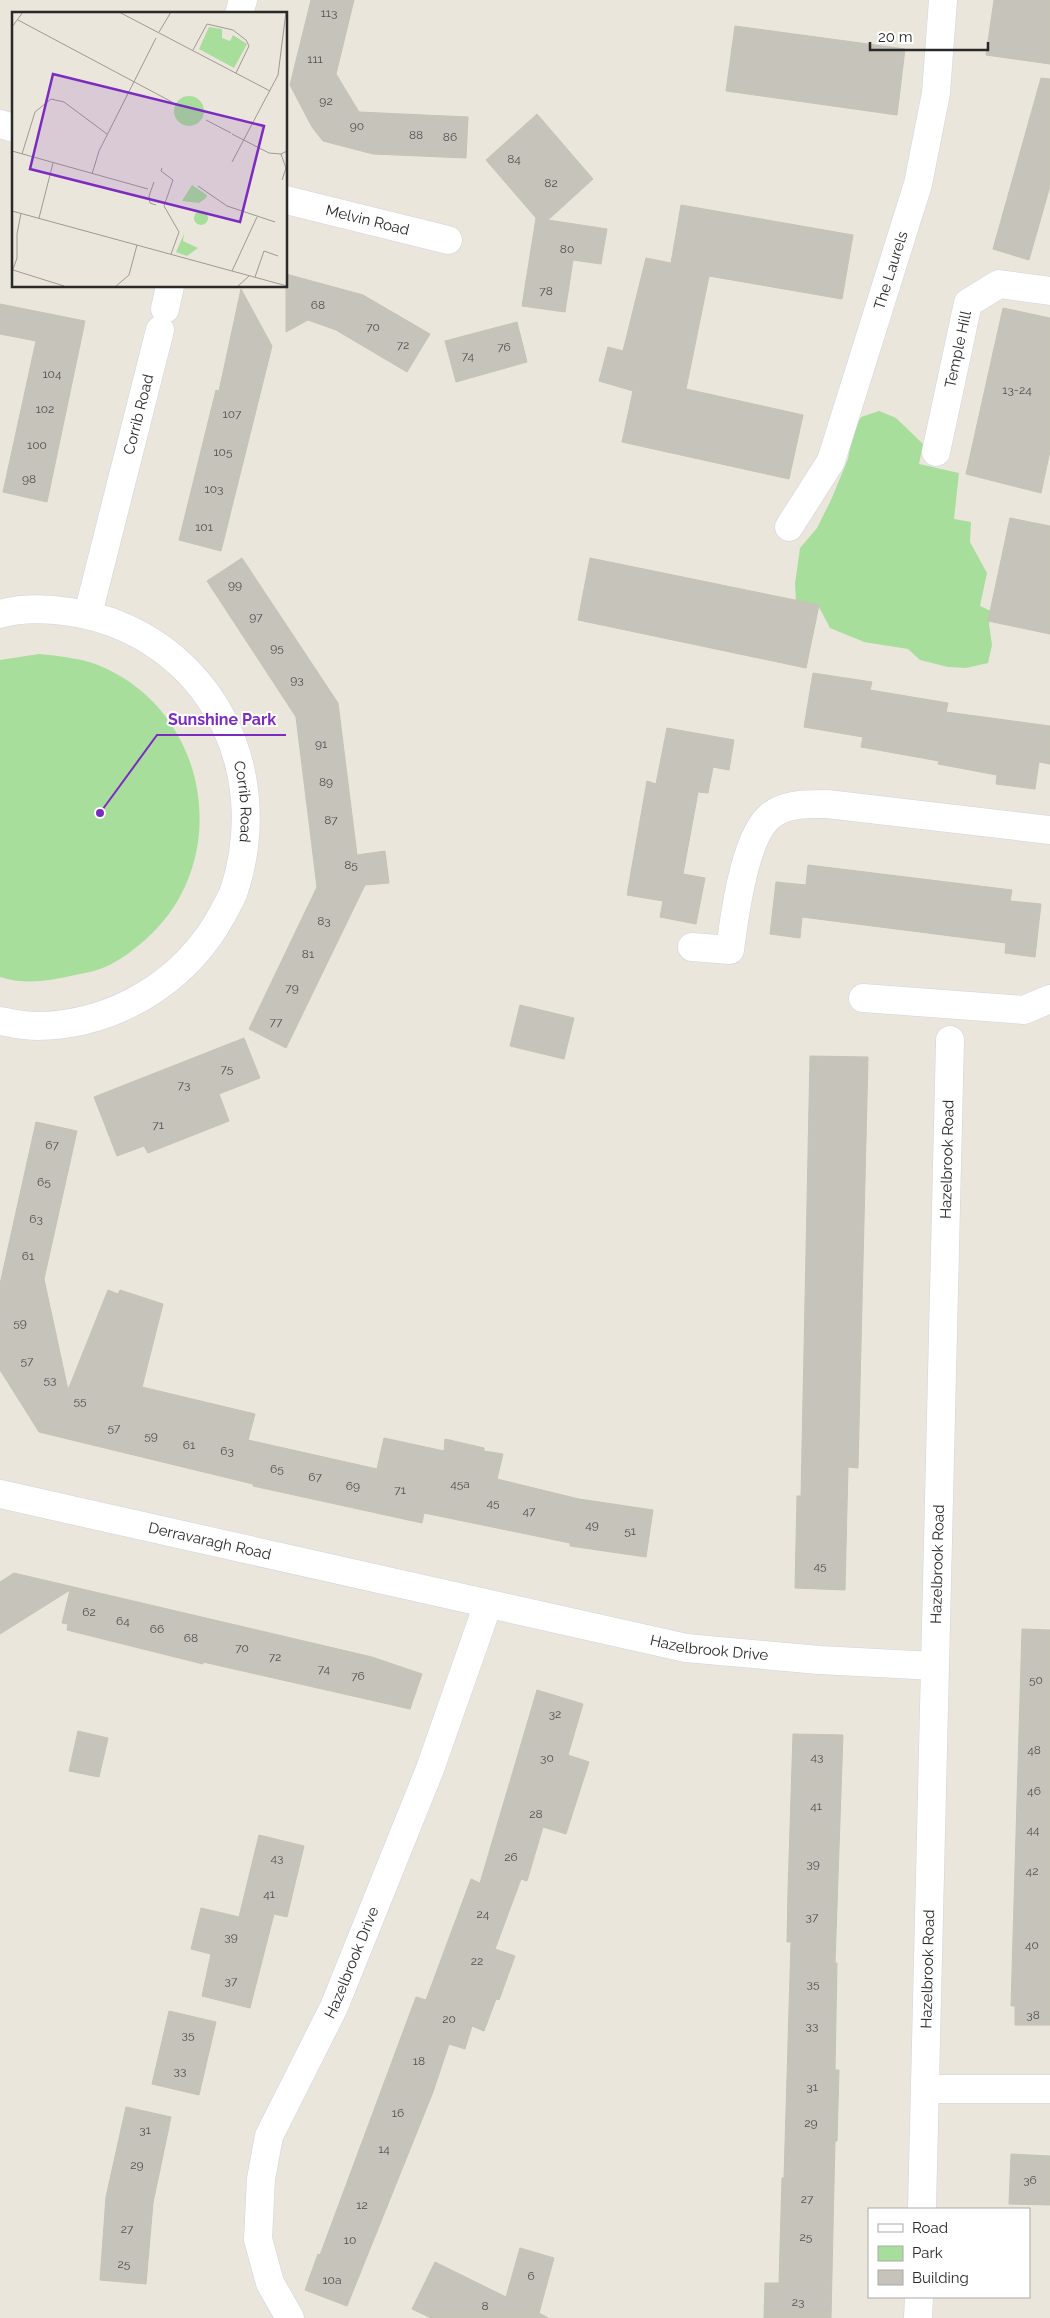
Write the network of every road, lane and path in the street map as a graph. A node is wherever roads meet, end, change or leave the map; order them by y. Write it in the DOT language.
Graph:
graph roads {
  1 [pos="943,0"];
  2 [pos="288,200"];
  3 [pos="448,240"];
  4 [pos="1050,290"];
  5 [pos="165,308"];
  6 [pos="936,452"];
  7 [pos="789,527"];
  8 [pos="0,614"];
  9 [pos="88,614"];
  10 [pos="1050,830"];
  11 [pos="692,947"];
  12 [pos="863,998"];
  13 [pos="1050,999"];
  14 [pos="0,1021"];
  15 [pos="950,1040"];
  16 [pos="0,1494"];
  17 [pos="420,1588"];
  18 [pos="488,1604"];
  19 [pos="935,1666"];
  20 [pos="926,2089"];
  21 [pos="1050,2089"];
  22 [pos="922,2208"];
  23 [pos="919,2298"];
  24 [pos="290,2318"];
  25 [pos="918,2318"];
  1 -- 7 [label="street, The Laurels"];
  2 -- 3 [label="street, Melvin Road"];
  4 -- 6 [label="street, Temple Hill"];
  5 -- 9 [label="street, Corrib Road"];
  8 -- 9 [label="street, Corrib Road"];
  9 -- 14 [label="street, Corrib Road"];
  10 -- 11 [label="street"];
  12 -- 13 [label="street"];
  15 -- 19 [label="street, Hazelbrook Road"];
  16 -- 17 [label="street, Derravaragh Road"];
  17 -- 18 [label="street, Hazelbrook Drive"];
  18 -- 19 [label="street, Hazelbrook Drive"];
  18 -- 24 [label="street, Hazelbrook Drive"];
  19 -- 20 [label="street, Hazelbrook Road"];
  20 -- 21 [label="street"];
  20 -- 22 [label="street, Hazelbrook Road"];
  23 -- 25 [label="street"];
}
